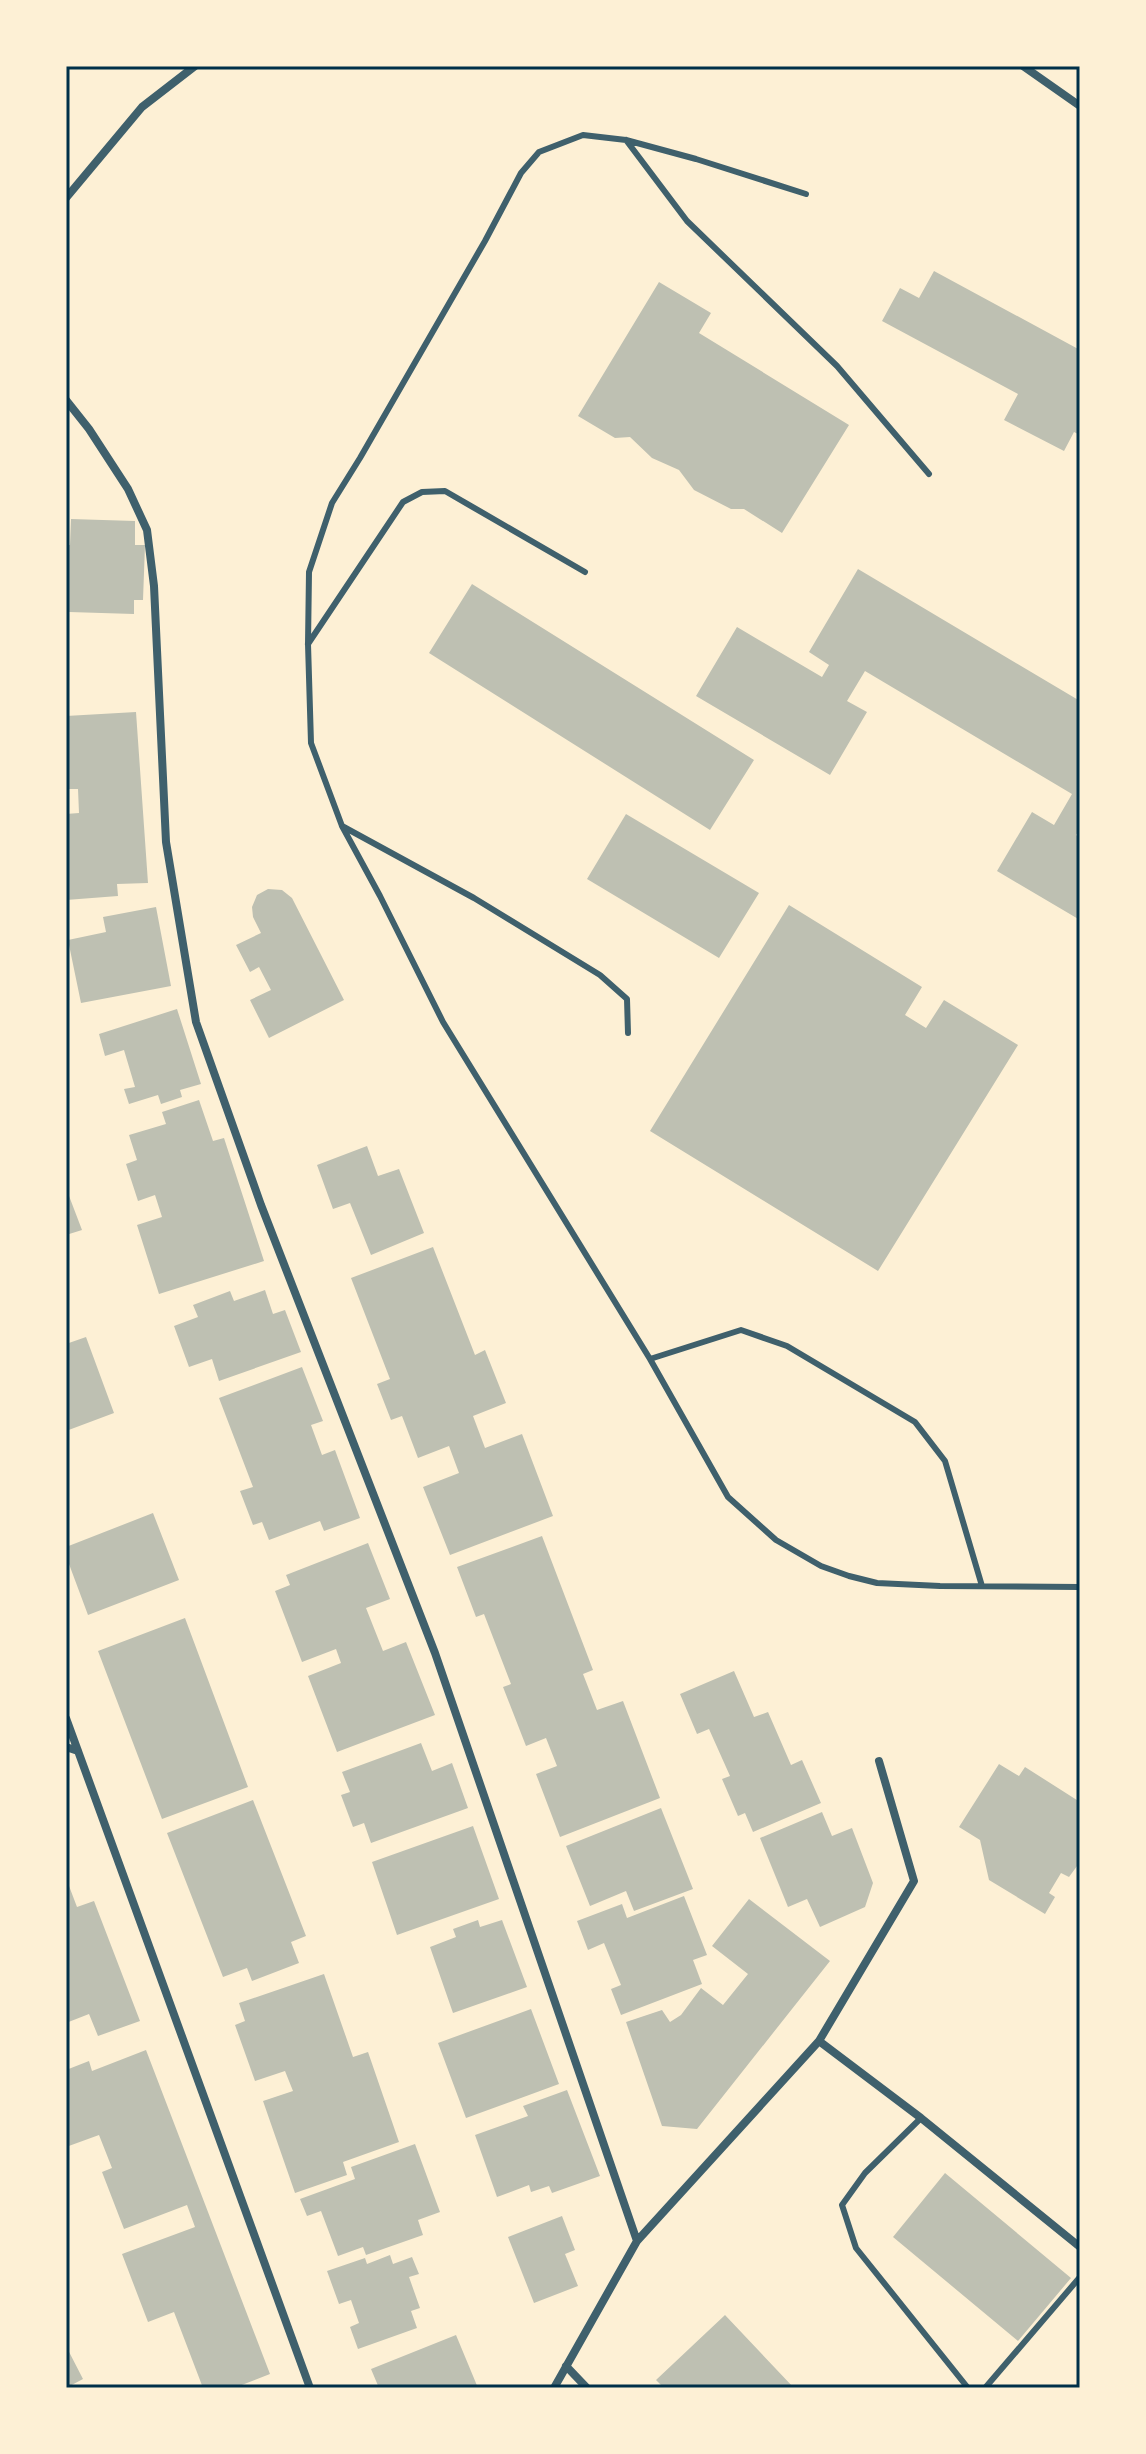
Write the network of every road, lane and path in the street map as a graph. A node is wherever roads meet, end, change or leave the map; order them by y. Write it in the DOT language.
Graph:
graph roads {
  1 [pos="195,66"];
  2 [pos="1023,66"];
  3 [pos="1080,106"];
  4 [pos="626,140"];
  5 [pos="806,194"];
  6 [pos="66,198"];
  7 [pos="66,400"];
  8 [pos="929,474"];
  9 [pos="585,572"];
  10 [pos="308,644"];
  11 [pos="342,826"];
  12 [pos="628,1033"];
  13 [pos="650,1359"];
  14 [pos="982,1586"];
  15 [pos="1080,1587"];
  16 [pos="66,1718"];
  17 [pos="66,1747"];
  18 [pos="78,1751"];
  19 [pos="879,1761"];
  20 [pos="819,2041"];
  21 [pos="921,2118"];
  22 [pos="637,2241"];
  23 [pos="1080,2247"];
  24 [pos="1080,2277"];
  25 [pos="566,2366"];
  26 [pos="310,2388"];
  27 [pos="554,2388"];
  28 [pos="587,2388"];
  29 [pos="968,2388"];
  30 [pos="985,2388"];
  1 -- 6 [label="street"];
  2 -- 3 [label="street"];
  4 -- 5 [label="lane"];
  4 -- 8 [label="lane"];
  4 -- 10 [label="lane"];
  7 -- 22 [label="street"];
  9 -- 10 [label="lane"];
  10 -- 11 [label="lane"];
  11 -- 12 [label="lane"];
  11 -- 13 [label="lane"];
  13 -- 14 [label="lane"];
  13 -- 14 [label="lane"];
  14 -- 15 [label="lane"];
  16 -- 18 [label="street"];
  17 -- 18 [label="street"];
  18 -- 26 [label="street"];
  19 -- 20 [label="street"];
  20 -- 21 [label="street"];
  20 -- 22 [label="street"];
  21 -- 23 [label="street"];
  21 -- 29 [label="lane"];
  22 -- 25 [label="street"];
  24 -- 30 [label="lane"];
  25 -- 27 [label="street"];
  25 -- 28 [label="street"];
}
